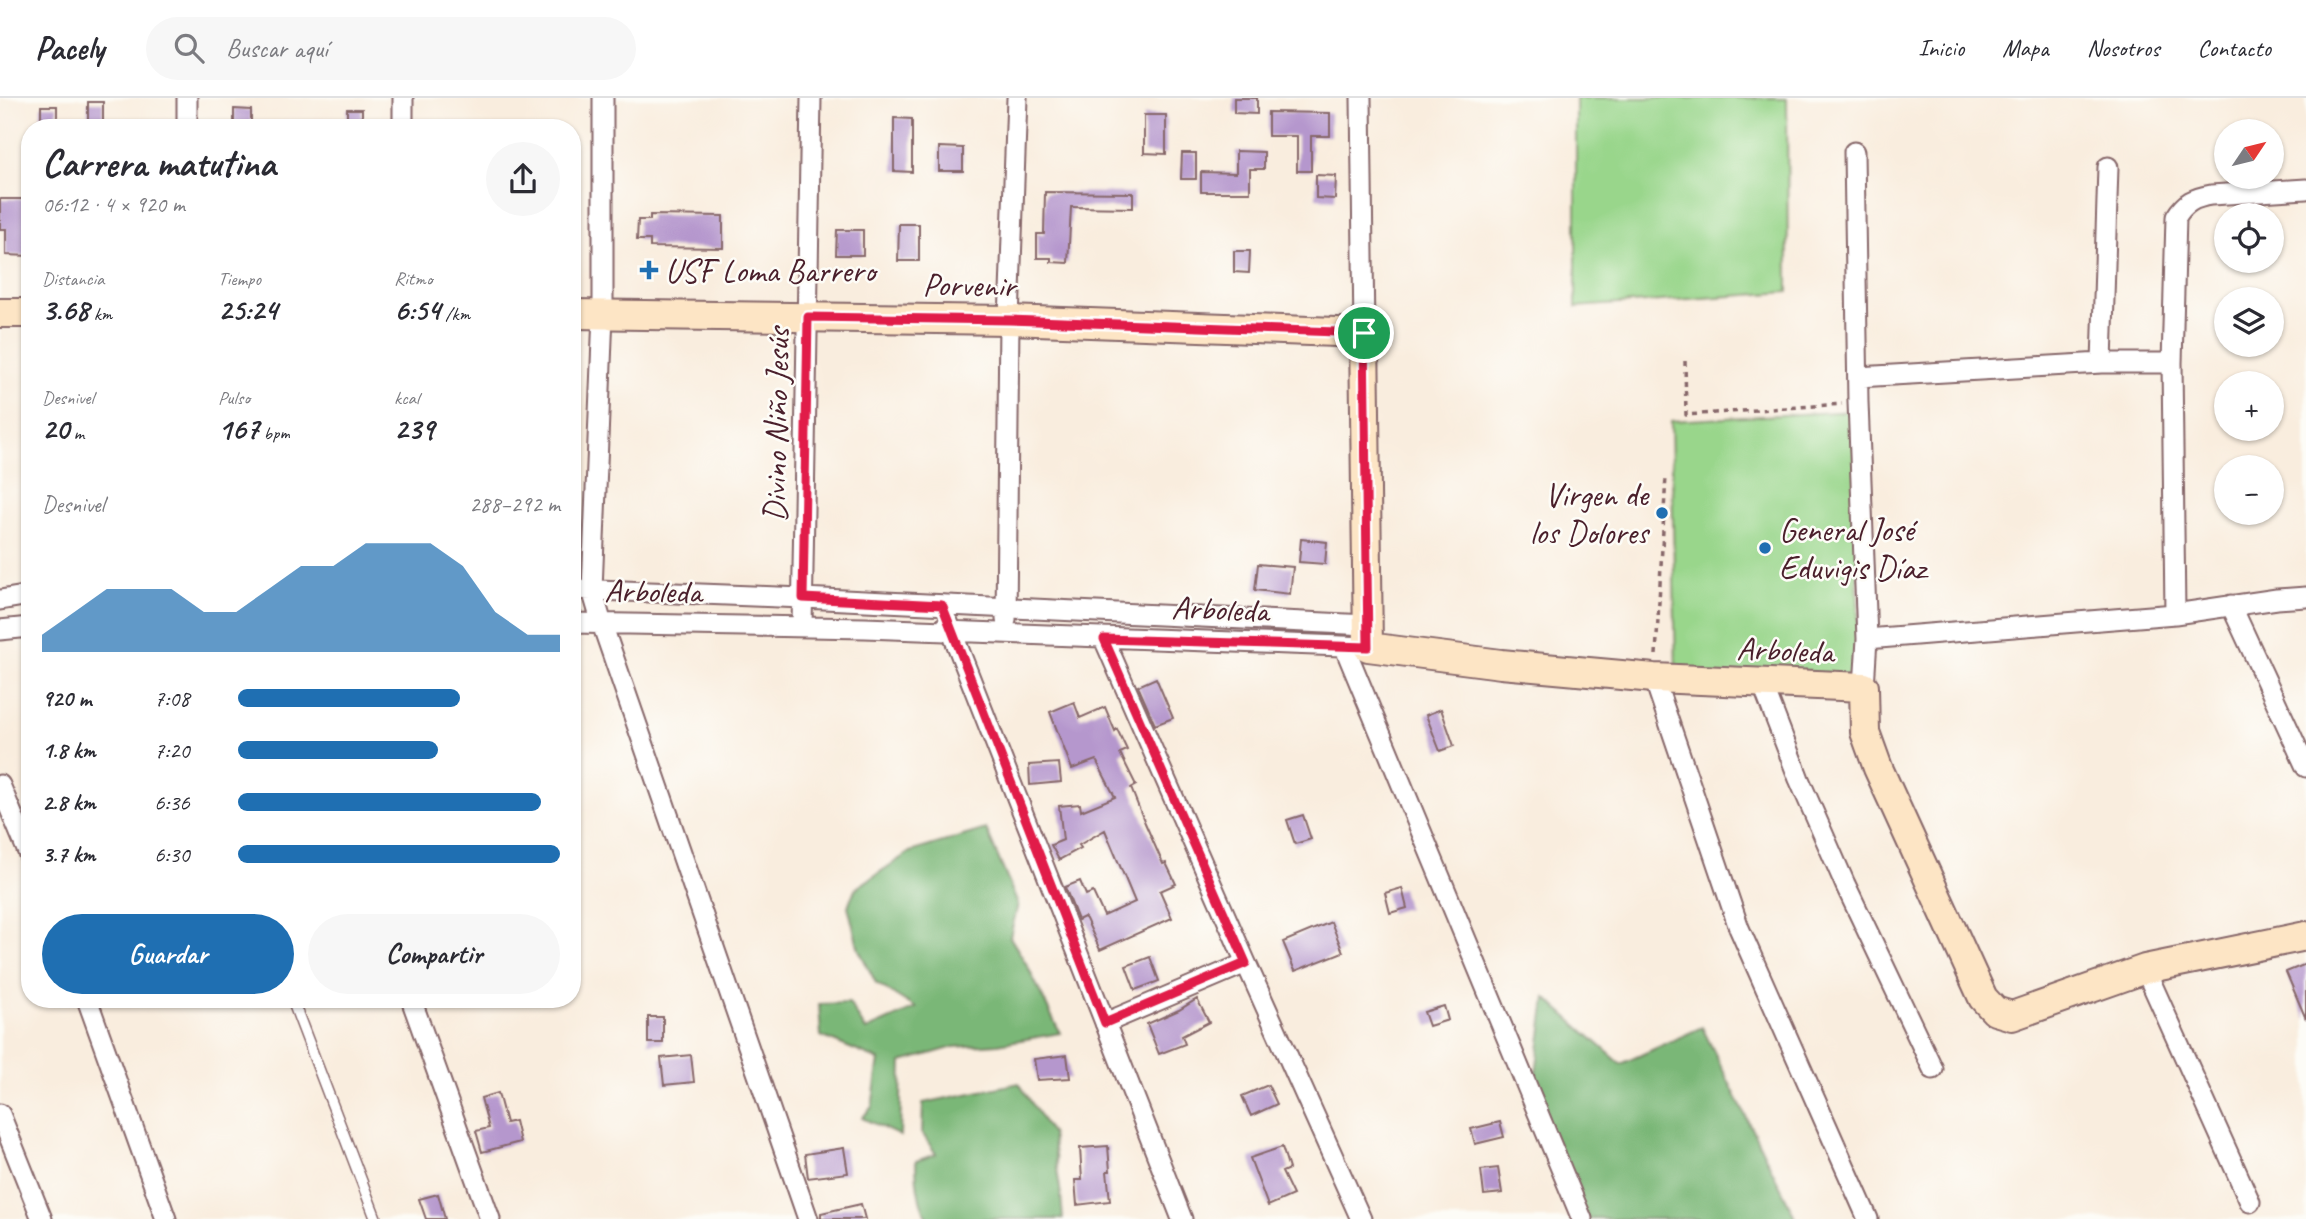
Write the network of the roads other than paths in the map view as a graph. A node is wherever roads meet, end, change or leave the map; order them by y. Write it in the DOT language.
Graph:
graph roads {
  1 [pos="187,98"];
  2 [pos="403,98"];
  3 [pos="603,98"];
  4 [pos="811,98"];
  5 [pos="1017,98"];
  6 [pos="1362,98"];
  7 [pos="187,119"];
  8 [pos="403,119"];
  9 [pos="1854,152"];
  10 [pos="2108,167"];
  11 [pos="2306,189"];
  12 [pos="0,313"];
  13 [pos="21,313"];
  14 [pos="581,314"];
  15 [pos="603,314"];
  16 [pos="808,317"];
  17 [pos="1009,320"];
  18 [pos="1364,333"];
  19 [pos="2102,363"];
  20 [pos="2172,363"];
  21 [pos="1858,377"];
  22 [pos="582,590"];
  23 [pos="21,597"];
  24 [pos="2306,597"];
  25 [pos="803,598"];
  26 [pos="0,600"];
  27 [pos="942,605"];
  28 [pos="2231,605"];
  29 [pos="1006,608"];
  30 [pos="2175,614"];
  31 [pos="581,623"];
  32 [pos="602,624"];
  33 [pos="802,627"];
  34 [pos="21,628"];
  35 [pos="0,630"];
  36 [pos="952,632"];
  37 [pos="1006,635"];
  38 [pos="1104,639"];
  39 [pos="1867,639"];
  40 [pos="1360,640"];
  41 [pos="1654,678"];
  42 [pos="1762,683"];
  43 [pos="1864,687"];
  44 [pos="2306,767"];
  45 [pos="0,785"];
  46 [pos="21,835"];
  47 [pos="2306,936"];
  48 [pos="1246,963"];
  49 [pos="2145,969"];
  50 [pos="90,1008"];
  51 [pos="295,1008"];
  52 [pos="414,1008"];
  53 [pos="1105,1023"];
  54 [pos="1933,1069"];
  55 [pos="0,1114"];
  56 [pos="2250,1202"];
  57 [pos="42,1219"];
  58 [pos="166,1219"];
  59 [pos="376,1219"];
  60 [pos="490,1219"];
  61 [pos="808,1219"];
  62 [pos="1182,1219"];
  63 [pos="1362,1219"];
  64 [pos="1582,1219"];
  65 [pos="1868,1219"];
  1 -- 7 [label="street"];
  2 -- 8 [label="street"];
  3 -- 15 [label="street"];
  4 -- 16 [label="street, Divino Niño Jesús"];
  5 -- 17 [label="street"];
  6 -- 18 [label="street"];
  9 -- 21 [label="street"];
  10 -- 19 [label="street"];
  11 -- 20 [label="street"];
  12 -- 13 [label="street"];
  14 -- 15 [label="street, Porvenir"];
  15 -- 16 [label="street, Porvenir"];
  15 -- 22 [label="street"];
  16 -- 17 [label="street, Porvenir"];
  16 -- 25 [label="street, Divino Niño Jesús"];
  17 -- 18 [label="street, Porvenir"];
  17 -- 29 [label="street"];
  18 -- 40 [label="street"];
  19 -- 20 [label="street"];
  19 -- 21 [label="street"];
  20 -- 30 [label="street"];
  21 -- 39 [label="street"];
  22 -- 25 [label="street, Arboleda"];
  22 -- 32 [label="street"];
  23 -- 26 [label="street"];
  24 -- 28 [label="street"];
  25 -- 27 [label="street, Arboleda"];
  25 -- 33 [label="street, Divino Niño Jesús"];
  27 -- 29 [label="street, Arboleda"];
  27 -- 36 [label="street"];
  28 -- 30 [label="street"];
  28 -- 44 [label="street"];
  29 -- 37 [label="street"];
  29 -- 40 [label="street, Arboleda"];
  30 -- 39 [label="street"];
  31 -- 32 [label="street, Arboleda"];
  32 -- 33 [label="street, Arboleda"];
  32 -- 61 [label="street"];
  33 -- 36 [label="street, Arboleda"];
  34 -- 35 [label="street"];
  36 -- 37 [label="street, Arboleda"];
  36 -- 53 [label="street"];
  37 -- 38 [label="street, Arboleda"];
  38 -- 40 [label="street, Arboleda"];
  38 -- 48 [label="street"];
  39 -- 43 [label="street"];
  40 -- 41 [label="street, Arboleda"];
  40 -- 64 [label="street"];
  41 -- 42 [label="street, Arboleda"];
  41 -- 65 [label="street"];
  42 -- 43 [label="street, Arboleda"];
  42 -- 54 [label="street"];
  43 -- 49 [label="street"];
  45 -- 46 [label="street"];
  47 -- 49 [label="street"];
  48 -- 53 [label="street"];
  48 -- 63 [label="street"];
  49 -- 56 [label="street"];
  50 -- 58 [label="street"];
  51 -- 59 [label="lane"];
  52 -- 60 [label="street"];
  53 -- 62 [label="street"];
  55 -- 57 [label="street"];
}
